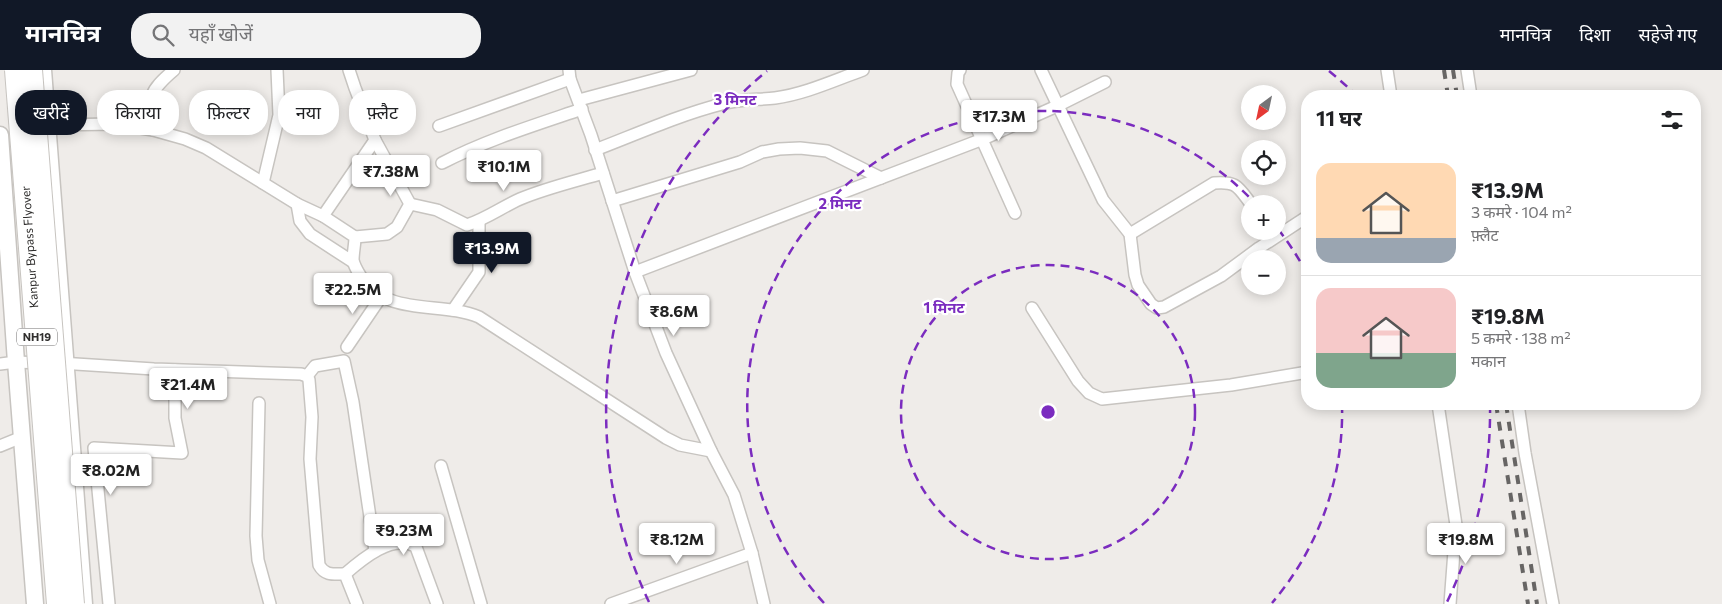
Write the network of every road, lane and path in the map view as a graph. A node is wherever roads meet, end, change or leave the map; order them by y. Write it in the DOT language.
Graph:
graph roads {
  1 [pos="15,70"];
  2 [pos="32,70"];
  3 [pos="43,70"];
  4 [pos="174,70"];
  5 [pos="277,70"];
  6 [pos="350,70"];
  7 [pos="691,70"];
  8 [pos="863,70"];
  9 [pos="1041,70"];
  10 [pos="1386,70"];
  11 [pos="1467,70"];
  12 [pos="959,71"];
  13 [pos="570,74"];
  14 [pos="1105,82"];
  15 [pos="45,90"];
  16 [pos="154,90"];
  17 [pos="1389,90"];
  18 [pos="1470,90"];
  19 [pos="580,105"];
  20 [pos="1057,106"];
  21 [pos="440,126"];
  22 [pos="0,135"];
  23 [pos="49,135"];
  24 [pos="171,135"];
  25 [pos="983,139"];
  26 [pos="375,140"];
  27 [pos="596,150"];
  28 [pos="1,154"];
  29 [pos="442,163"];
  30 [pos="603,173"];
  31 [pos="882,178"];
  32 [pos="263,183"];
  33 [pos="1244,195"];
  34 [pos="612,201"];
  35 [pos="297,204"];
  36 [pos="410,204"];
  37 [pos="1015,213"];
  38 [pos="323,216"];
  39 [pos="479,221"];
  40 [pos="1301,221"];
  41 [pos="1130,234"];
  42 [pos="355,237"];
  43 [pos="353,262"];
  44 [pos="635,272"];
  45 [pos="381,297"];
  46 [pos="1032,308"];
  47 [pos="453,310"];
  48 [pos="347,348"];
  49 [pos="8,363"];
  50 [pos="67,363"];
  51 [pos="174,370"];
  52 [pos="1301,373"];
  53 [pos="307,376"];
  54 [pos="259,403"];
  55 [pos="1439,410"];
  56 [pos="1519,410"];
  57 [pos="22,437"];
  58 [pos="0,446"];
  59 [pos="711,451"];
  60 [pos="441,466"];
  61 [pos="375,551"];
  62 [pos="752,553"];
  63 [pos="345,574"];
  64 [pos="636,600"];
  65 [pos="35,604"];
  66 [pos="57,604"];
  67 [pos="74,604"];
  68 [pos="84,604"];
  69 [pos="109,604"];
  70 [pos="270,604"];
  71 [pos="356,604"];
  72 [pos="437,604"];
  73 [pos="481,604"];
  74 [pos="611,604"];
  75 [pos="764,604"];
  76 [pos="1450,604"];
  77 [pos="1553,604"];
  1 -- 66 [label="highway, Kanpur Bypass Flyover / NH19, bridge"];
  2 -- 67 [label="highway, Kanpur Bypass Flyover / NH19, bridge"];
  3 -- 15 [label="main road"];
  4 -- 16 [label="street"];
  5 -- 32 [label="street"];
  6 -- 26 [label="street"];
  7 -- 19 [label="street"];
  8 -- 27 [label="street"];
  9 -- 20 [label="street"];
  10 -- 17 [label="street"];
  11 -- 18 [label="street"];
  12 -- 25 [label="street"];
  13 -- 19 [label="street"];
  13 -- 21 [label="street"];
  14 -- 20 [label="street"];
  19 -- 27 [label="street"];
  19 -- 29 [label="street"];
  20 -- 25 [label="street"];
  20 -- 41 [label="street"];
  22 -- 28 [label="main road"];
  23 -- 50 [label="main road"];
  24 -- 32 [label="street"];
  25 -- 31 [label="street"];
  25 -- 37 [label="street"];
  26 -- 36 [label="street"];
  26 -- 38 [label="street"];
  27 -- 30 [label="street"];
  28 -- 49 [label="main road"];
  30 -- 34 [label="street"];
  30 -- 39 [label="street"];
  31 -- 34 [label="street"];
  31 -- 44 [label="street"];
  32 -- 35 [label="street"];
  33 -- 41 [label="street"];
  34 -- 44 [label="street"];
  35 -- 38 [label="street"];
  35 -- 43 [label="street"];
  36 -- 39 [label="street"];
  36 -- 42 [label="street"];
  38 -- 42 [label="street"];
  39 -- 47 [label="street"];
  40 -- 41 [label="street"];
  42 -- 43 [label="street"];
  43 -- 45 [label="street"];
  44 -- 59 [label="street"];
  45 -- 47 [label="street"];
  45 -- 48 [label="street"];
  46 -- 52 [label="street"];
  47 -- 59 [label="street"];
  49 -- 50 [label="street"];
  49 -- 57 [label="main road"];
  50 -- 51 [label="street"];
  50 -- 68 [label="main road"];
  51 -- 53 [label="street"];
  51 -- 69 [label="street"];
  53 -- 61 [label="street"];
  53 -- 63 [label="street"];
  54 -- 70 [label="street"];
  55 -- 76 [label="street"];
  56 -- 77 [label="street"];
  57 -- 58 [label="street"];
  57 -- 65 [label="main road"];
  59 -- 62 [label="street"];
  60 -- 73 [label="street"];
  61 -- 63 [label="street"];
  61 -- 72 [label="street"];
  62 -- 64 [label="street"];
  62 -- 75 [label="street"];
  63 -- 71 [label="street"];
  64 -- 74 [label="street"];
}
